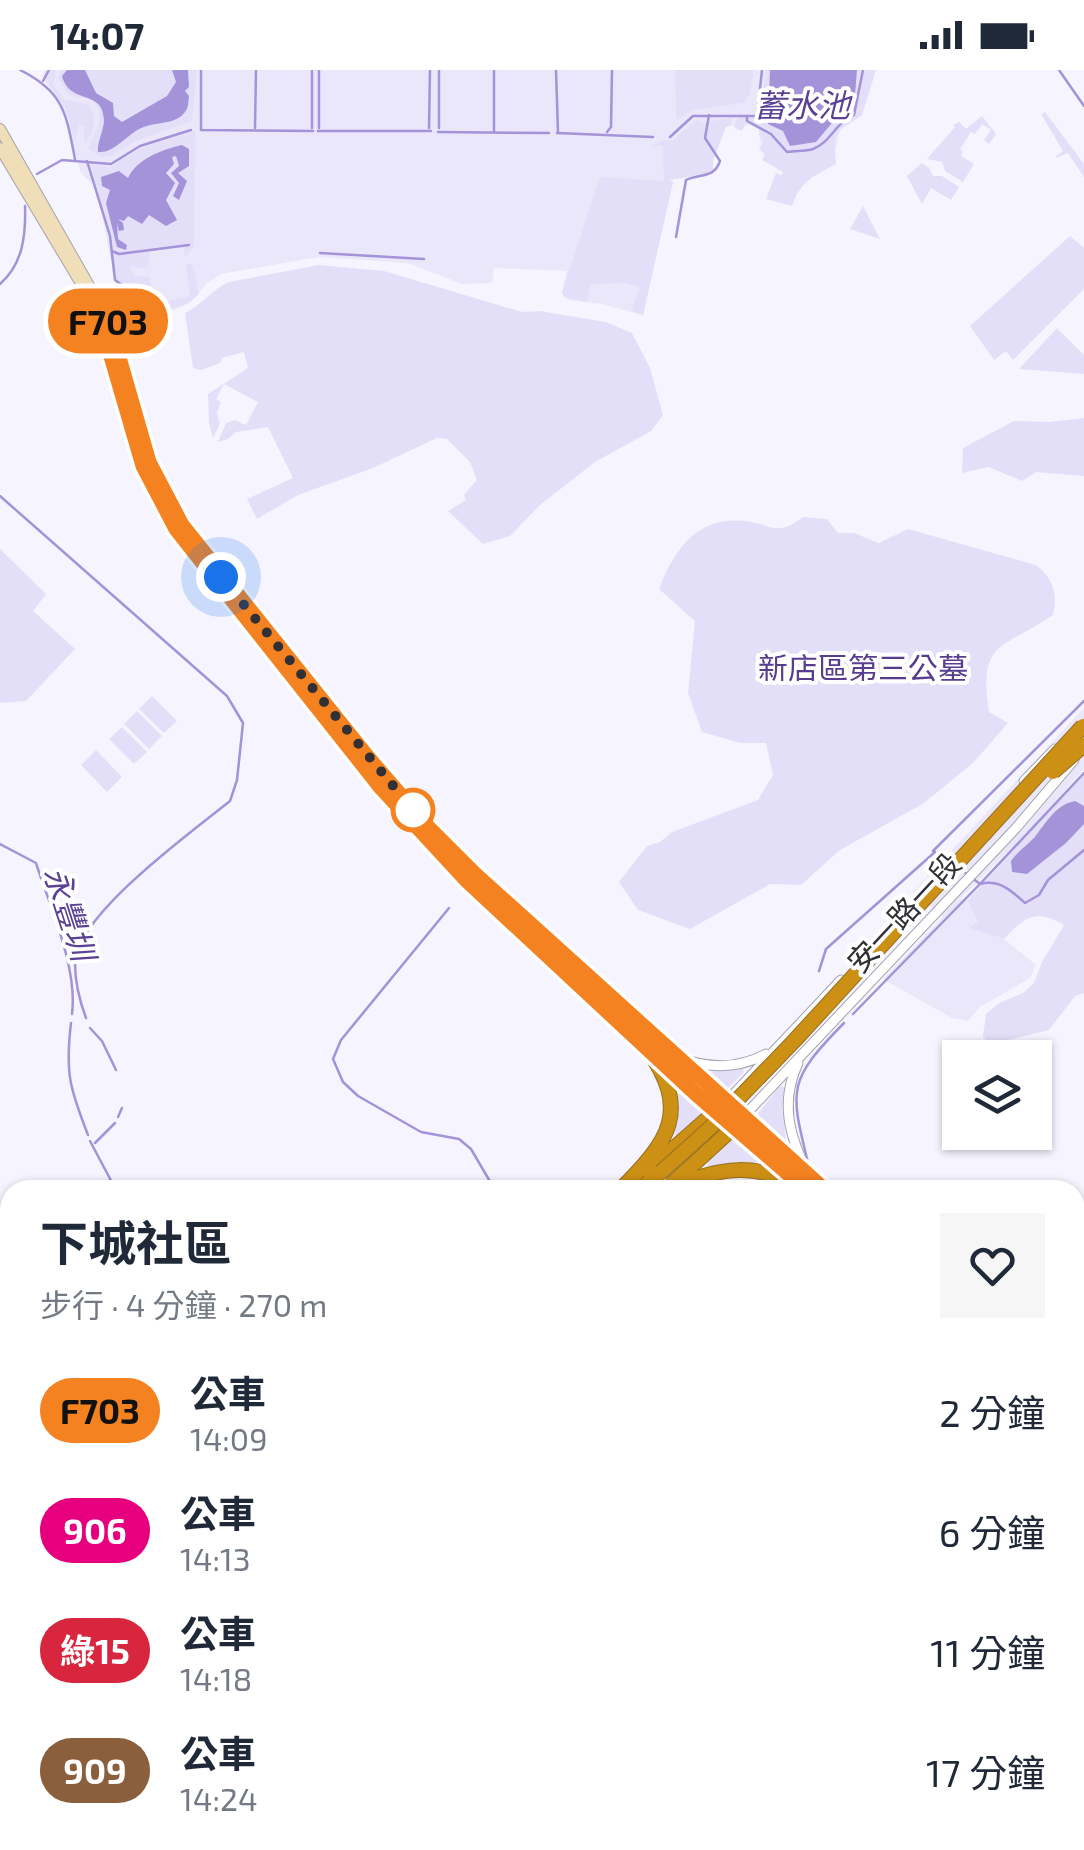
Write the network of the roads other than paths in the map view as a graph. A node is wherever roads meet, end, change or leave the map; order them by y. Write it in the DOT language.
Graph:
graph roads {
  1 [pos="0,130"];
  2 [pos="0,148"];
  3 [pos="1084,726"];
  4 [pos="1084,747"];
  5 [pos="825,997"];
  6 [pos="842,1012"];
  7 [pos="646,1047"];
  8 [pos="777,1048"];
  9 [pos="674,1055"];
  10 [pos="802,1055"];
  11 [pos="720,1107"];
  12 [pos="738,1122"];
  13 [pos="631,1180"];
  14 [pos="634,1180"];
  15 [pos="667,1180"];
  16 [pos="667,1180"];
  17 [pos="667,1180"];
  18 [pos="676,1180"];
  19 [pos="792,1180"];
  20 [pos="802,1180"];
  21 [pos="805,1180"];
  1 -- 9 [label="main road"];
  2 -- 7 [label="main road"];
  3 -- 5 [label="street, 安一路一段, bridge"];
  3 -- 15 [label="highway, bridge"];
  4 -- 6 [label="street, 安一路一段, bridge"];
  4 -- 16 [label="highway, bridge"];
  5 -- 6 [label="street"];
  5 -- 8 [label="street, 安一路一段"];
  6 -- 10 [label="street, 安一路一段"];
  7 -- 11 [label="main road"];
  7 -- 13 [label="highway"];
  8 -- 9 [label="street"];
  8 -- 11 [label="street, 安一路一段"];
  9 -- 11 [label="main road"];
  10 -- 12 [label="street, 安一路一段"];
  10 -- 21 [label="street"];
  11 -- 12 [label="main road"];
  11 -- 14 [label="highway"];
  12 -- 17 [label="highway"];
  12 -- 20 [label="main road"];
  18 -- 19 [label="highway"];
}
